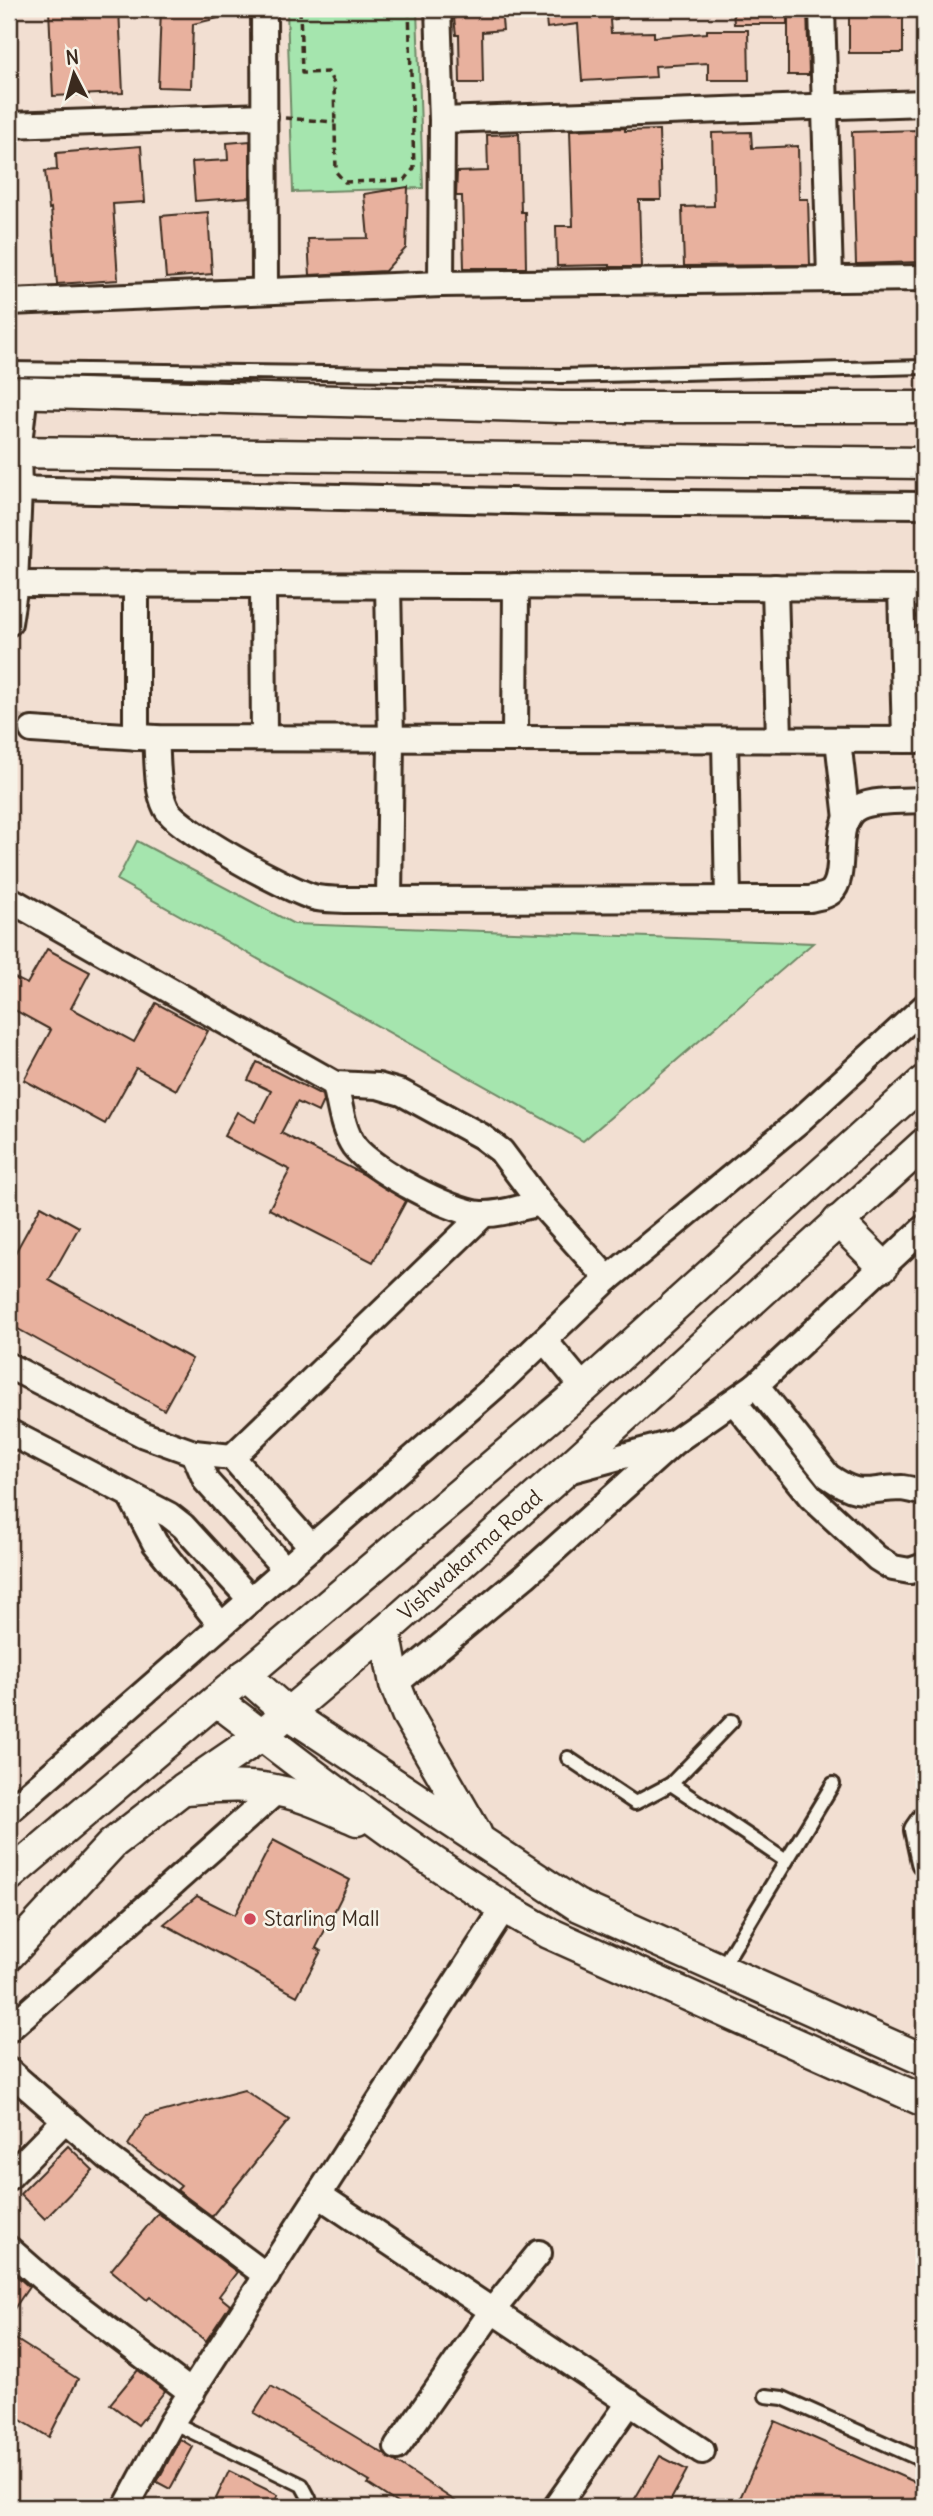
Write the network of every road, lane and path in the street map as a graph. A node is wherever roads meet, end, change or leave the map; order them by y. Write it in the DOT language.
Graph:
graph roads {
  1 [pos="264,9"];
  2 [pos="300,9"];
  3 [pos="409,9"];
  4 [pos="438,9"];
  5 [pos="822,9"];
  6 [pos="924,103"];
  7 [pos="825,106"];
  8 [pos="265,116"];
  9 [pos="442,120"];
  10 [pos="335,122"];
  11 [pos="9,125"];
  12 [pos="830,278"];
  13 [pos="924,278"];
  14 [pos="441,284"];
  15 [pos="265,290"];
  16 [pos="9,302"];
  17 [pos="924,367"];
  18 [pos="14,384"];
  19 [pos="924,407"];
  20 [pos="13,452"];
  21 [pos="924,463"];
  22 [pos="14,489"];
  23 [pos="924,505"];
  24 [pos="15,584"];
  25 [pos="136,584"];
  26 [pos="263,585"];
  27 [pos="388,586"];
  28 [pos="516,586"];
  29 [pos="775,587"];
  30 [pos="913,588"];
  31 [pos="9,623"];
  32 [pos="32,730"];
  33 [pos="146,738"];
  34 [pos="264,738"];
  35 [pos="391,739"];
  36 [pos="515,739"];
  37 [pos="779,739"];
  38 [pos="725,740"];
  39 [pos="838,740"];
  40 [pos="914,740"];
  41 [pos="924,800"];
  42 [pos="847,819"];
  43 [pos="9,899"];
  44 [pos="728,899"];
  45 [pos="389,900"];
  46 [pos="924,1007"];
  47 [pos="924,1081"];
  48 [pos="335,1084"];
  49 [pos="924,1144"];
  50 [pos="540,1203"];
  51 [pos="484,1214"];
  52 [pos="838,1221"];
  53 [pos="924,1228"];
  54 [pos="883,1266"];
  55 [pos="608,1279"];
  56 [pos="545,1341"];
  57 [pos="9,1366"];
  58 [pos="756,1385"];
  59 [pos="584,1388"];
  60 [pos="734,1402"];
  61 [pos="9,1432"];
  62 [pos="673,1443"];
  63 [pos="194,1453"];
  64 [pos="232,1457"];
  65 [pos="564,1472"];
  66 [pos="924,1493"];
  67 [pos="130,1495"];
  68 [pos="312,1547"];
  69 [pos="924,1566"];
  70 [pos="286,1570"];
  71 [pos="251,1600"];
  72 [pos="221,1625"];
  73 [pos="385,1631"];
  74 [pos="245,1675"];
  75 [pos="396,1684"];
  76 [pos="217,1701"];
  77 [pos="289,1714"];
  78 [pos="732,1721"];
  79 [pos="262,1735"];
  80 [pos="568,1758"];
  81 [pos="671,1784"];
  82 [pos="833,1784"];
  83 [pos="183,1789"];
  84 [pos="278,1790"];
  85 [pos="11,1805"];
  86 [pos="924,1820"];
  87 [pos="402,1839"];
  88 [pos="481,1841"];
  89 [pos="786,1861"];
  90 [pos="924,1862"];
  91 [pos="9,1876"];
  92 [pos="504,1909"];
  93 [pos="9,1955"];
  94 [pos="721,1969"];
  95 [pos="9,2029"];
  96 [pos="924,2060"];
  97 [pos="10,2072"];
  98 [pos="924,2101"];
  99 [pos="64,2121"];
  100 [pos="9,2177"];
  101 [pos="319,2195"];
  102 [pos="9,2249"];
  103 [pos="539,2253"];
  104 [pos="267,2276"];
  105 [pos="492,2311"];
  106 [pos="192,2393"];
  107 [pos="766,2396"];
  108 [pos="630,2402"];
  109 [pos="172,2423"];
  110 [pos="397,2447"];
  111 [pos="702,2451"];
  112 [pos="924,2461"];
  113 [pos="126,2507"];
  114 [pos="311,2507"];
  115 [pos="556,2507"];
  1 -- 8 [label="street"];
  2 -- 10 [label="path"];
  3 -- 10 [label="path"];
  4 -- 9 [label="street"];
  5 -- 7 [label="street"];
  6 -- 7 [label="street"];
  7 -- 9 [label="street"];
  7 -- 12 [label="street"];
  8 -- 10 [label="path"];
  8 -- 11 [label="street"];
  8 -- 15 [label="street"];
  9 -- 14 [label="street"];
  12 -- 13 [label="street"];
  12 -- 14 [label="street"];
  14 -- 15 [label="street"];
  15 -- 16 [label="street"];
  17 -- 18 [label="lane"];
  18 -- 19 [label="street"];
  18 -- 20 [label="street"];
  20 -- 21 [label="street"];
  20 -- 22 [label="street"];
  22 -- 23 [label="street"];
  22 -- 24 [label="street"];
  24 -- 25 [label="street"];
  24 -- 31 [label="street"];
  25 -- 26 [label="street"];
  25 -- 33 [label="street"];
  26 -- 27 [label="street"];
  26 -- 34 [label="street"];
  27 -- 28 [label="street"];
  27 -- 35 [label="street"];
  28 -- 29 [label="street"];
  28 -- 36 [label="street"];
  29 -- 30 [label="street"];
  29 -- 37 [label="street"];
  30 -- 40 [label="street"];
  32 -- 33 [label="street"];
  33 -- 34 [label="street"];
  33 -- 45 [label="street"];
  34 -- 35 [label="street"];
  35 -- 36 [label="street"];
  35 -- 45 [label="street"];
  36 -- 38 [label="street"];
  37 -- 38 [label="street"];
  37 -- 39 [label="street"];
  38 -- 44 [label="street"];
  39 -- 40 [label="street"];
  39 -- 42 [label="street"];
  41 -- 42 [label="street"];
  42 -- 44 [label="street"];
  43 -- 48 [label="street"];
  44 -- 45 [label="street"];
  46 -- 55 [label="street"];
  47 -- 59 [label="street"];
  48 -- 50 [label="street"];
  48 -- 51 [label="street"];
  49 -- 52 [label="street, Vishwakarma Road"];
  50 -- 51 [label="street"];
  50 -- 55 [label="street"];
  51 -- 64 [label="street"];
  52 -- 54 [label="street"];
  52 -- 65 [label="street, Vishwakarma Road"];
  53 -- 54 [label="street"];
  54 -- 58 [label="street"];
  55 -- 56 [label="street"];
  56 -- 59 [label="street"];
  56 -- 68 [label="street"];
  57 -- 63 [label="street"];
  58 -- 60 [label="street"];
  58 -- 66 [label="street"];
  59 -- 74 [label="street"];
  60 -- 62 [label="street"];
  60 -- 69 [label="street"];
  61 -- 67 [label="street"];
  62 -- 65 [label="street"];
  62 -- 75 [label="street"];
  63 -- 64 [label="street"];
  63 -- 70 [label="street"];
  64 -- 68 [label="street"];
  65 -- 73 [label="street, Vishwakarma Road"];
  67 -- 71 [label="street"];
  67 -- 72 [label="street"];
  68 -- 70 [label="street"];
  70 -- 71 [label="street"];
  71 -- 72 [label="street"];
  72 -- 85 [label="street"];
  73 -- 75 [label="street"];
  73 -- 77 [label="street, Vishwakarma Road"];
  74 -- 76 [label="street"];
  74 -- 77 [label="street"];
  75 -- 88 [label="street"];
  76 -- 79 [label="street"];
  76 -- 91 [label="street"];
  77 -- 79 [label="street, Vishwakarma Road"];
  77 -- 88 [label="street"];
  78 -- 81 [label="lane"];
  79 -- 83 [label="street, Vishwakarma Road"];
  79 -- 87 [label="street"];
  80 -- 81 [label="lane"];
  81 -- 89 [label="lane"];
  82 -- 89 [label="lane"];
  83 -- 84 [label="street"];
  83 -- 93 [label="street, Vishwakarma Road"];
  84 -- 87 [label="street"];
  84 -- 95 [label="street"];
  86 -- 90 [label="street"];
  87 -- 92 [label="street"];
  88 -- 94 [label="street"];
  89 -- 94 [label="lane"];
  92 -- 98 [label="street"];
  92 -- 101 [label="street"];
  94 -- 96 [label="street"];
  97 -- 99 [label="street"];
  99 -- 100 [label="street"];
  99 -- 104 [label="street"];
  101 -- 104 [label="street"];
  101 -- 105 [label="street"];
  102 -- 106 [label="street"];
  103 -- 105 [label="street"];
  104 -- 106 [label="street"];
  105 -- 108 [label="street"];
  105 -- 110 [label="street"];
  106 -- 109 [label="street"];
  107 -- 112 [label="lane"];
  108 -- 111 [label="street"];
  108 -- 115 [label="street"];
  109 -- 113 [label="street"];
  109 -- 114 [label="lane"];
}
